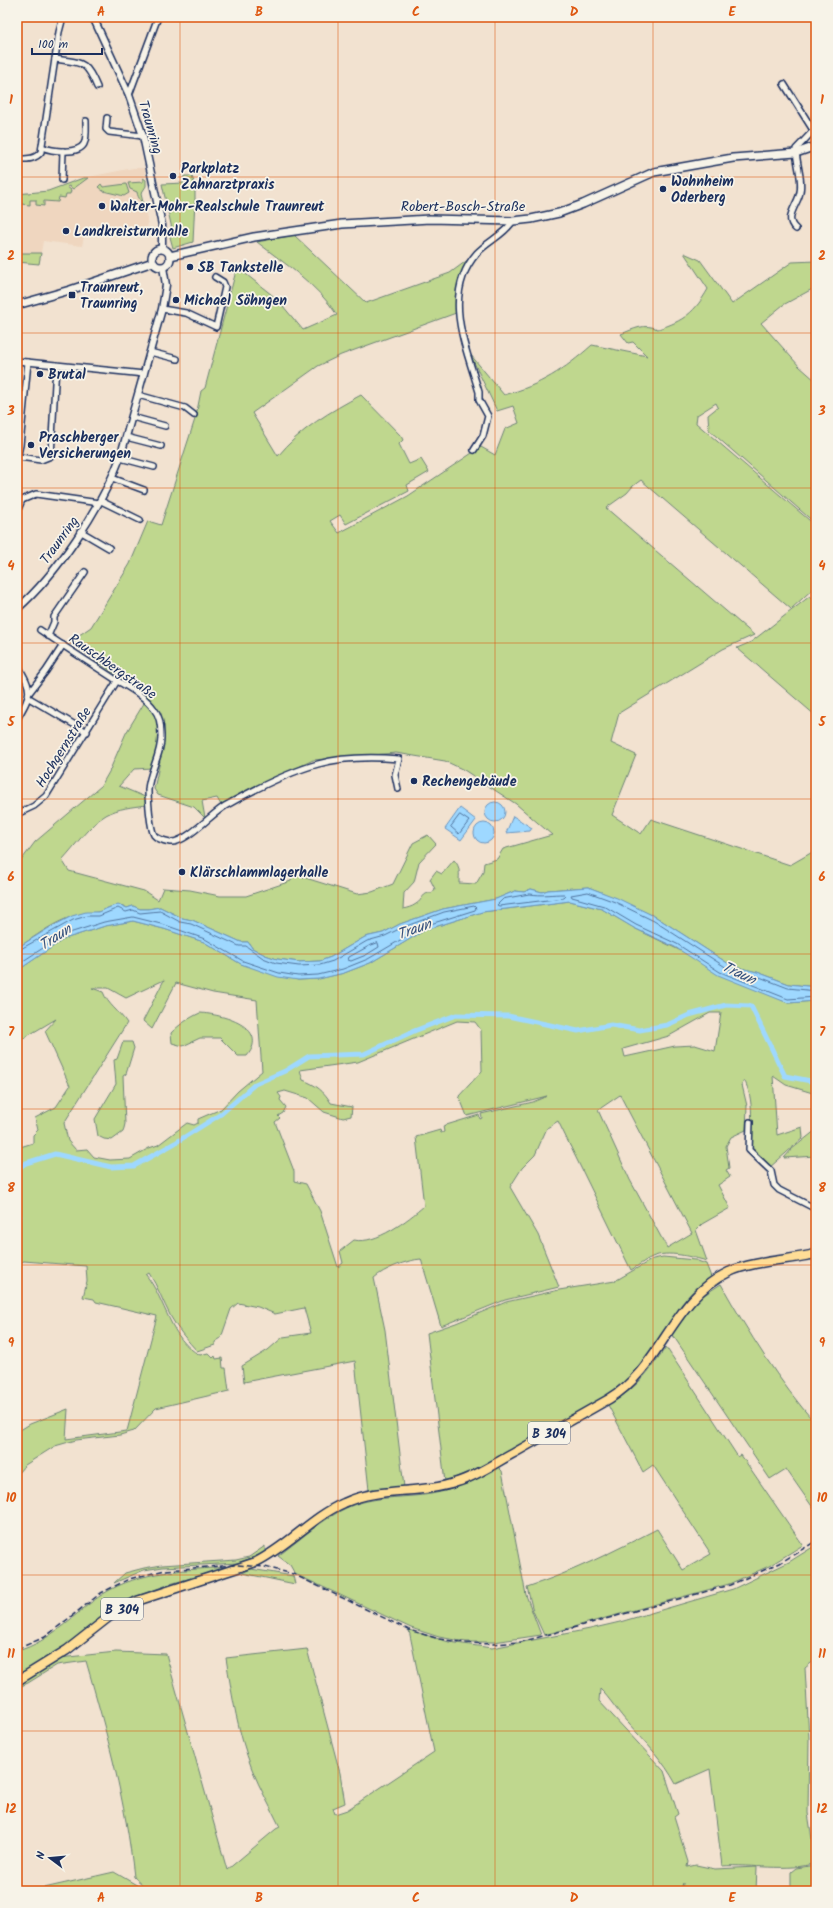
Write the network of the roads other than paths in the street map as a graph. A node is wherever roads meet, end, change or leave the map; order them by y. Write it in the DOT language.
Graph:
graph roads {
  1 [pos="62,17"];
  2 [pos="93,17"];
  3 [pos="158,17"];
  4 [pos="55,59"];
  5 [pos="784,84"];
  6 [pos="97,87"];
  7 [pos="129,95"];
  8 [pos="107,118"];
  9 [pos="86,121"];
  10 [pos="815,129"];
  11 [pos="143,136"];
  12 [pos="816,146"];
  13 [pos="42,148"];
  14 [pos="63,151"];
  15 [pos="796,153"];
  16 [pos="17,159"];
  17 [pos="62,180"];
  18 [pos="513,221"];
  19 [pos="796,229"];
  20 [pos="162,249"];
  21 [pos="170,256"];
  22 [pos="154,262"];
  23 [pos="163,267"];
  24 [pos="215,277"];
  25 [pos="17,305"];
  26 [pos="162,309"];
  27 [pos="150,352"];
  28 [pos="177,359"];
  29 [pos="17,361"];
  30 [pos="28,362"];
  31 [pos="56,365"];
  32 [pos="144,374"];
  33 [pos="138,395"];
  34 [pos="194,415"];
  35 [pos="132,417"];
  36 [pos="165,426"];
  37 [pos="126,437"];
  38 [pos="161,446"];
  39 [pos="474,450"];
  40 [pos="18,457"];
  41 [pos="120,458"];
  42 [pos="154,468"];
  43 [pos="112,478"];
  44 [pos="144,490"];
  45 [pos="100,502"];
  46 [pos="17,512"];
  47 [pos="140,520"];
  48 [pos="80,531"];
  49 [pos="109,548"];
  50 [pos="85,572"];
  51 [pos="17,609"];
  52 [pos="40,630"];
  53 [pos="48,636"];
  54 [pos="63,645"];
  55 [pos="17,664"];
  56 [pos="117,681"];
  57 [pos="29,695"];
  58 [pos="17,720"];
  59 [pos="87,732"];
  60 [pos="398,789"];
  61 [pos="17,814"];
  62 [pos="750,1122"];
  63 [pos="816,1209"];
  64 [pos="816,1254"];
  65 [pos="17,1681"];
  1 -- 4 [label="street"];
  2 -- 7 [label="street, Traunring"];
  3 -- 7 [label="street"];
  4 -- 6 [label="street"];
  4 -- 13 [label="street"];
  5 -- 10 [label="street"];
  7 -- 11 [label="street, Traunring"];
  8 -- 11 [label="street"];
  9 -- 14 [label="street"];
  10 -- 15 [label="street"];
  11 -- 20 [label="street, Traunring"];
  12 -- 15 [label="main road, Robert-Bosch-Straße"];
  13 -- 14 [label="street"];
  13 -- 16 [label="street"];
  14 -- 17 [label="street"];
  15 -- 18 [label="main road, Robert-Bosch-Straße"];
  15 -- 19 [label="street"];
  18 -- 21 [label="main road, Robert-Bosch-Straße"];
  18 -- 39 [label="street"];
  20 -- 21 [label="main road"];
  20 -- 22 [label="main road"];
  21 -- 23 [label="main road"];
  22 -- 23 [label="main road"];
  22 -- 25 [label="main road"];
  23 -- 26 [label="street, Traunring"];
  24 -- 26 [label="street"];
  26 -- 27 [label="street, Traunring"];
  27 -- 28 [label="street"];
  27 -- 32 [label="street, Traunring"];
  29 -- 30 [label="street"];
  30 -- 31 [label="street"];
  30 -- 40 [label="street"];
  31 -- 32 [label="street"];
  31 -- 40 [label="street"];
  32 -- 33 [label="street, Traunring"];
  33 -- 34 [label="street"];
  33 -- 35 [label="street, Traunring"];
  35 -- 36 [label="street"];
  35 -- 37 [label="street, Traunring"];
  37 -- 38 [label="street"];
  37 -- 41 [label="street, Traunring"];
  41 -- 42 [label="street"];
  41 -- 43 [label="street, Traunring"];
  43 -- 44 [label="street"];
  43 -- 45 [label="street, Traunring"];
  45 -- 46 [label="street"];
  45 -- 47 [label="street"];
  45 -- 48 [label="street, Traunring"];
  48 -- 49 [label="street"];
  48 -- 51 [label="street, Traunring"];
  50 -- 53 [label="street"];
  52 -- 53 [label="street, Rauschbergstraße"];
  53 -- 54 [label="street, Rauschbergstraße"];
  54 -- 56 [label="street, Rauschbergstraße"];
  54 -- 57 [label="street"];
  55 -- 57 [label="street"];
  56 -- 59 [label="street, Hochgernstraße"];
  56 -- 60 [label="street, Rauschbergstraße"];
  57 -- 58 [label="street"];
  57 -- 59 [label="street"];
  59 -- 61 [label="street, Hochgernstraße"];
  62 -- 63 [label="street"];
  64 -- 65 [label="main road, B 304"];
}
